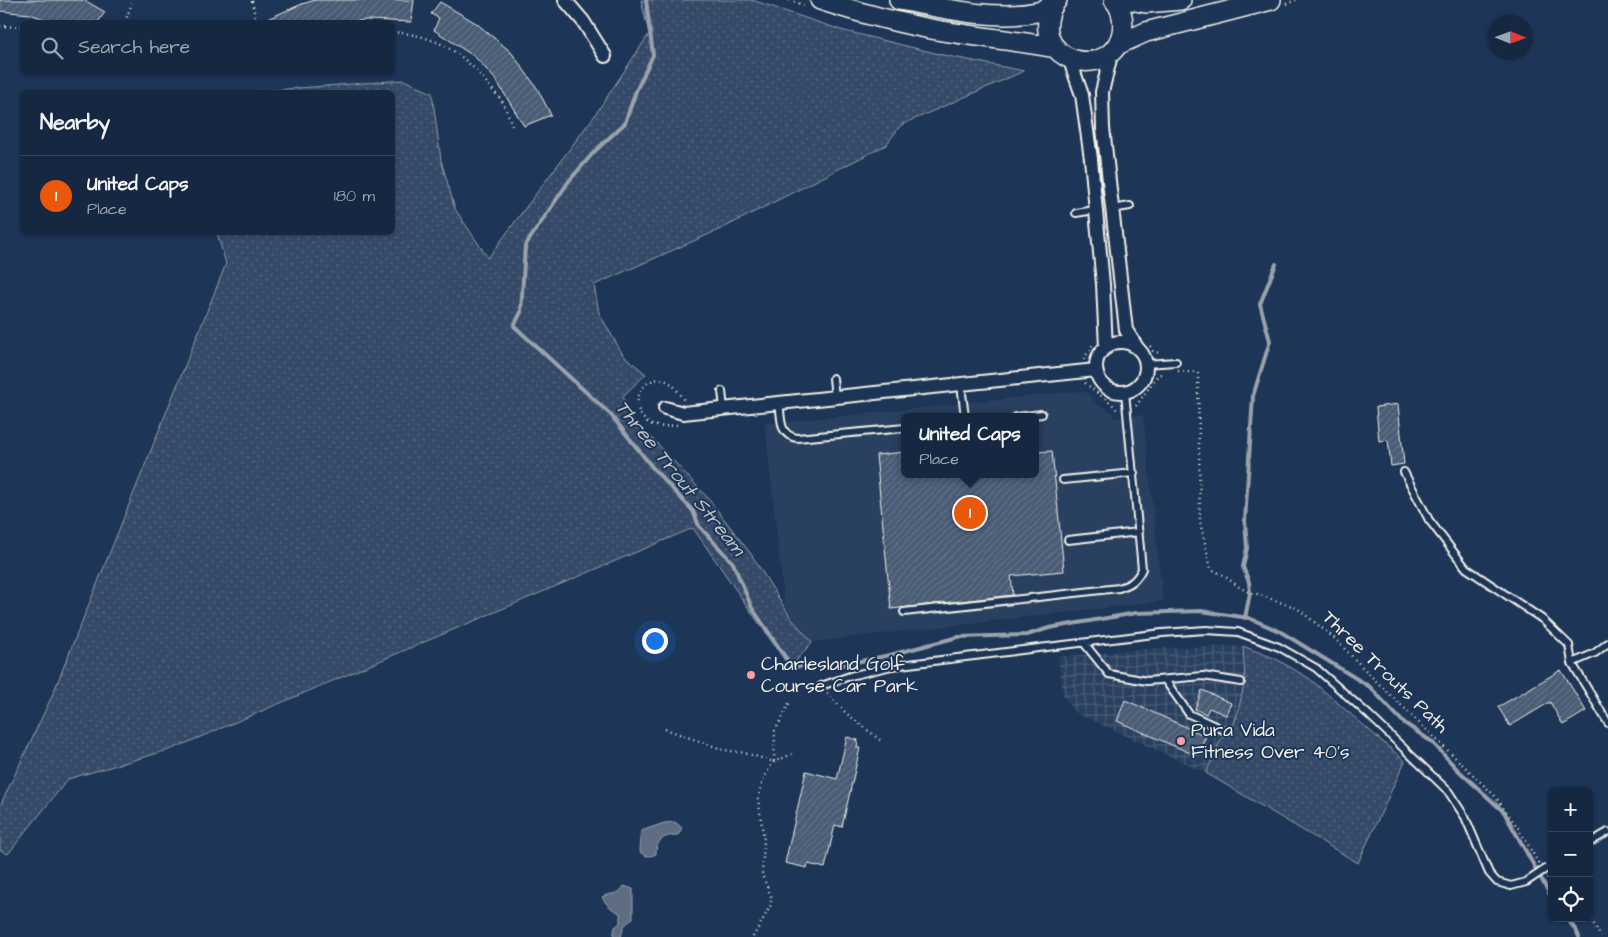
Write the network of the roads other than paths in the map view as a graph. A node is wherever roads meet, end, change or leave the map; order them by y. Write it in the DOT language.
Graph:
graph roads {
  1 [pos="565,0"];
  2 [pos="820,0"];
  3 [pos="899,0"];
  4 [pos="1114,0"];
  5 [pos="1130,0"];
  6 [pos="1181,0"];
  7 [pos="1271,0"];
  8 [pos="1056,1"];
  9 [pos="1115,48"];
  10 [pos="1062,53"];
  11 [pos="605,56"];
  12 [pos="1130,206"];
  13 [pos="1112,209"];
  14 [pos="1096,210"];
  15 [pos="1076,213"];
  16 [pos="1101,344"];
  17 [pos="1143,347"];
  18 [pos="1176,362"];
  19 [pos="1145,364"];
  20 [pos="1096,370"];
  21 [pos="832,378"];
  22 [pos="961,385"];
  23 [pos="722,391"];
  24 [pos="1125,392"];
  25 [pos="835,398"];
  26 [pos="779,403"];
  27 [pos="665,408"];
  28 [pos="724,409"];
  29 [pos="964,413"];
  30 [pos="1039,414"];
  31 [pos="1042,414"];
  32 [pos="901,428"];
  33 [pos="1404,472"];
  34 [pos="1134,473"];
  35 [pos="1063,480"];
  36 [pos="1139,532"];
  37 [pos="1068,540"];
  38 [pos="904,612"];
  39 [pos="1084,643"];
  40 [pos="1608,643"];
  41 [pos="1572,663"];
  42 [pos="1165,680"];
  43 [pos="1241,682"];
  44 [pos="821,686"];
  45 [pos="1608,723"];
  46 [pos="1228,732"];
  47 [pos="1608,832"];
  48 [pos="1593,841"];
  49 [pos="1548,868"];
  1 -- 11 [label="street"];
  2 -- 10 [label="main road"];
  3 -- 8 [label="main road"];
  4 -- 9 [label="main road"];
  5 -- 6 [label="main road"];
  7 -- 9 [label="main road"];
  8 -- 10 [label="main road"];
  9 -- 10 [label="main road"];
  9 -- 13 [label="street"];
  10 -- 14 [label="street"];
  12 -- 13 [label="lane"];
  13 -- 17 [label="street"];
  14 -- 15 [label="lane"];
  14 -- 16 [label="street"];
  16 -- 17 [label="street"];
  16 -- 20 [label="street"];
  17 -- 19 [label="street"];
  18 -- 19 [label="lane"];
  19 -- 24 [label="street"];
  20 -- 22 [label="street"];
  20 -- 24 [label="street"];
  21 -- 25 [label="lane"];
  22 -- 25 [label="street"];
  22 -- 29 [label="lane"];
  23 -- 28 [label="lane"];
  24 -- 34 [label="lane"];
  25 -- 26 [label="street"];
  26 -- 28 [label="street"];
  26 -- 32 [label="lane"];
  27 -- 28 [label="street"];
  30 -- 31 [label="lane"];
  33 -- 41 [label="lane"];
  34 -- 35 [label="lane"];
  34 -- 36 [label="lane"];
  36 -- 37 [label="lane"];
  36 -- 38 [label="lane"];
  39 -- 42 [label="lane"];
  39 -- 44 [label="lane"];
  39 -- 49 [label="lane, bridge"];
  40 -- 41 [label="lane"];
  41 -- 45 [label="lane"];
  42 -- 43 [label="lane"];
  42 -- 46 [label="lane"];
  47 -- 48 [label="lane"];
}
